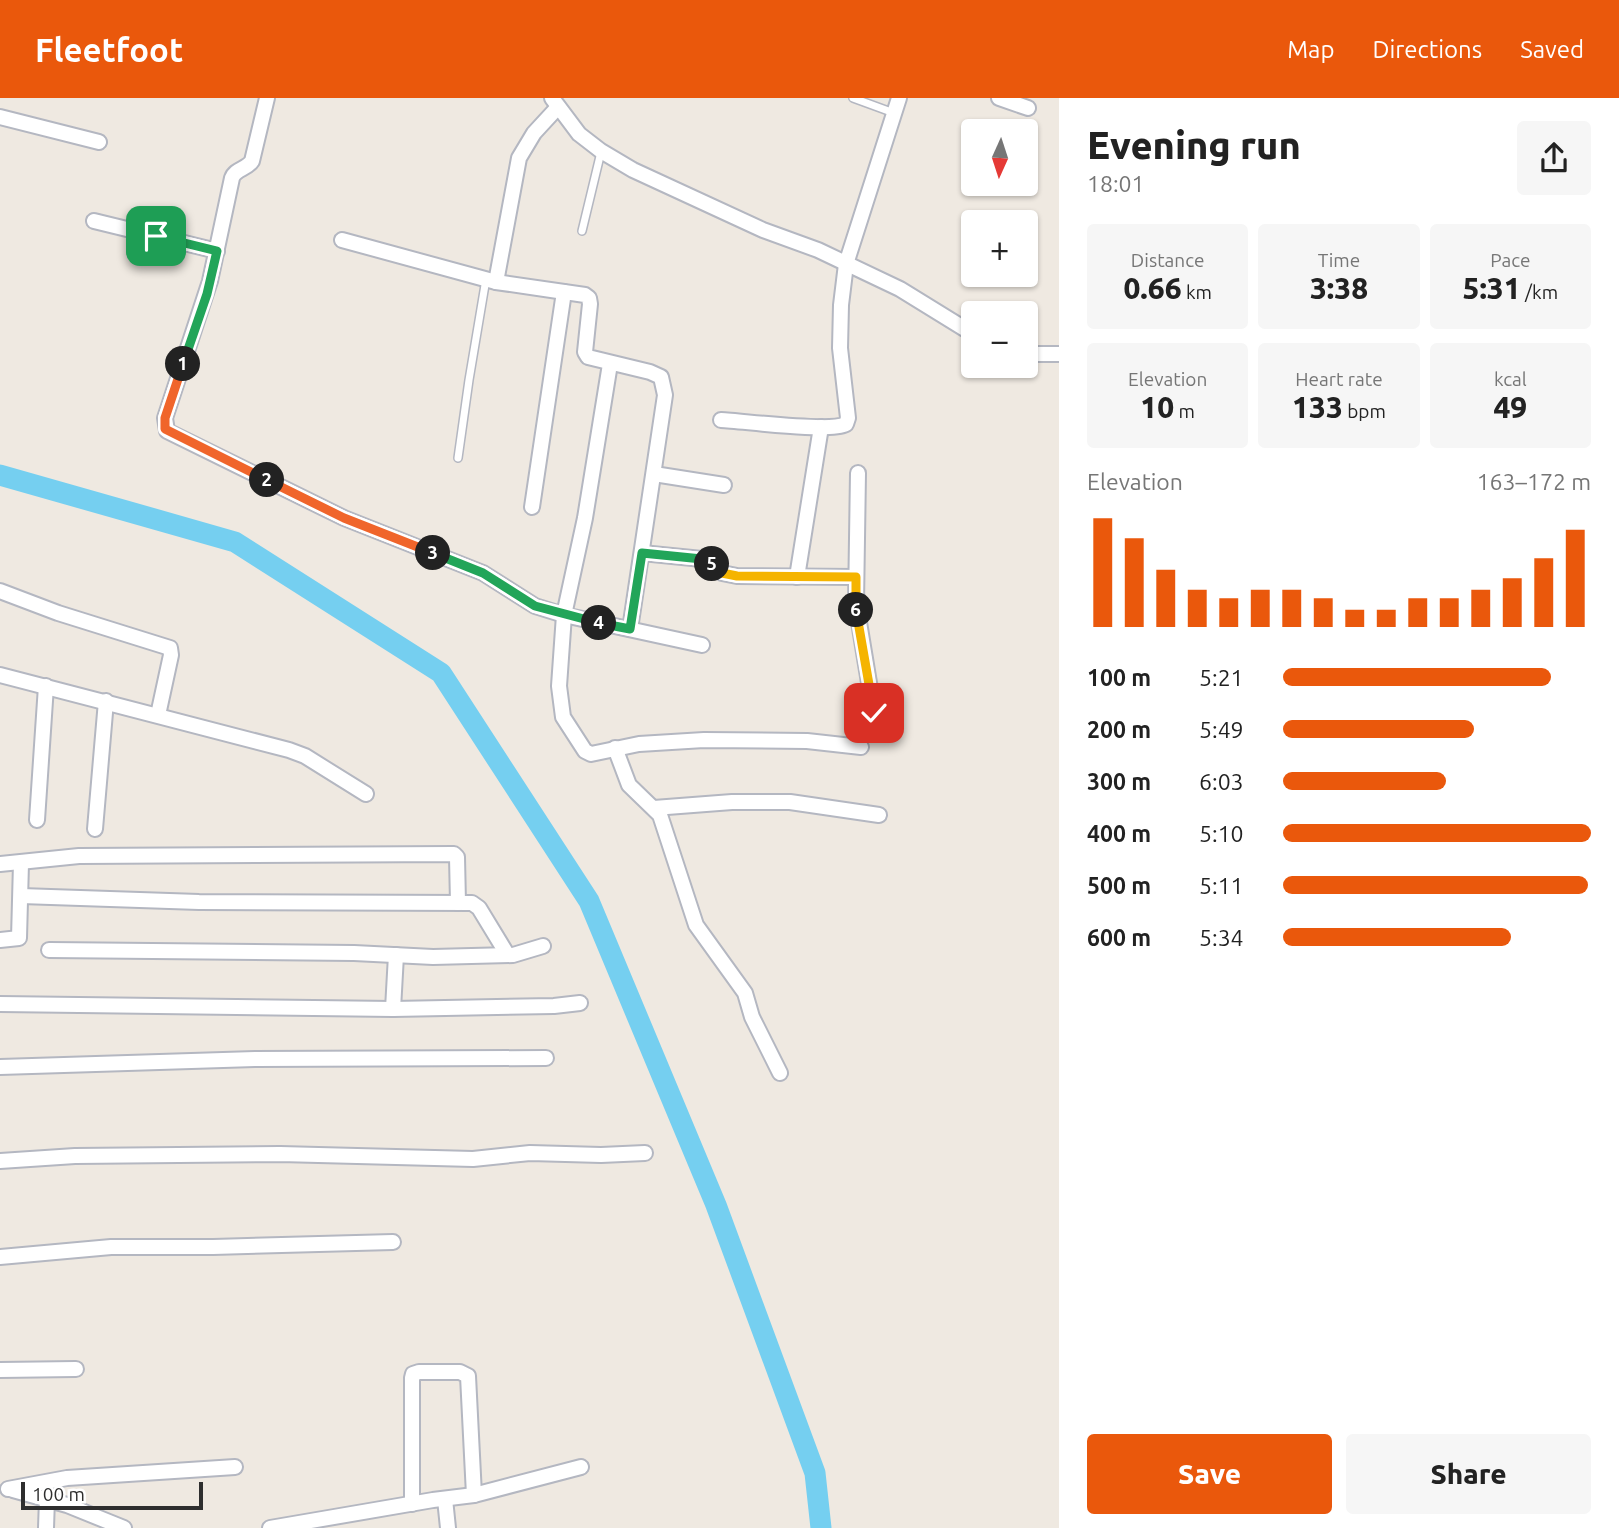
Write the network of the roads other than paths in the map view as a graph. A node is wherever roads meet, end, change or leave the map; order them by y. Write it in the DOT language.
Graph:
graph roads {
  1 [pos="267,98"];
  2 [pos="853,98"];
  3 [pos="899,98"];
  4 [pos="999,98"];
  5 [pos="555,102"];
  6 [pos="1028,108"];
  7 [pos="894,113"];
  8 [pos="0,117"];
  9 [pos="99,142"];
  10 [pos="601,151"];
  11 [pos="94,221"];
  12 [pos="582,231"];
  13 [pos="342,240"];
  14 [pos="217,251"];
  15 [pos="846,264"];
  16 [pos="491,280"];
  17 [pos="564,292"];
  18 [pos="961,326"];
  19 [pos="1038,354"];
  20 [pos="1059,354"];
  21 [pos="610,363"];
  22 [pos="721,420"];
  23 [pos="821,427"];
  24 [pos="458,458"];
  25 [pos="858,473"];
  26 [pos="654,474"];
  27 [pos="724,485"];
  28 [pos="531,507"];
  29 [pos="642,553"];
  30 [pos="797,577"];
  31 [pos="856,577"];
  32 [pos="0,591"];
  33 [pos="564,615"];
  34 [pos="630,629"];
  35 [pos="702,645"];
  36 [pos="0,675"];
  37 [pos="46,686"];
  38 [pos="106,701"];
  39 [pos="874,713"];
  40 [pos="158,715"];
  41 [pos="861,747"];
  42 [pos="615,748"];
  43 [pos="366,794"];
  44 [pos="654,808"];
  45 [pos="879,816"];
  46 [pos="37,820"];
  47 [pos="95,829"];
  48 [pos="21,863"];
  49 [pos="0,864"];
  50 [pos="21,896"];
  51 [pos="458,903"];
  52 [pos="0,940"];
  53 [pos="543,946"];
  54 [pos="50,950"];
  55 [pos="507,954"];
  56 [pos="396,956"];
  57 [pos="580,1003"];
  58 [pos="0,1004"];
  59 [pos="393,1009"];
  60 [pos="545,1058"];
  61 [pos="0,1067"];
  62 [pos="780,1073"];
  63 [pos="645,1153"];
  64 [pos="0,1161"];
  65 [pos="393,1242"];
  66 [pos="0,1257"];
  67 [pos="76,1369"];
  68 [pos="0,1370"];
  69 [pos="235,1467"];
  70 [pos="581,1467"];
  71 [pos="4,1490"];
  72 [pos="474,1496"];
  73 [pos="47,1499"];
  74 [pos="445,1499"];
  75 [pos="412,1504"];
  76 [pos="299,1526"];
  77 [pos="47,1528"];
  78 [pos="124,1528"];
  79 [pos="270,1528"];
  80 [pos="448,1528"];
  1 -- 14 [label="street"];
  2 -- 7 [label="lane"];
  3 -- 7 [label="street"];
  4 -- 6 [label="street"];
  5 -- 10 [label="street"];
  5 -- 16 [label="street"];
  7 -- 15 [label="street"];
  8 -- 9 [label="street"];
  10 -- 12 [label="lane"];
  10 -- 15 [label="street"];
  11 -- 14 [label="street"];
  13 -- 16 [label="street"];
  14 -- 33 [label="street"];
  15 -- 18 [label="street"];
  15 -- 23 [label="street"];
  16 -- 17 [label="street"];
  16 -- 24 [label="lane"];
  17 -- 21 [label="street"];
  17 -- 28 [label="street"];
  19 -- 20 [label="street"];
  21 -- 26 [label="street"];
  21 -- 33 [label="street"];
  22 -- 23 [label="street"];
  23 -- 30 [label="street"];
  25 -- 31 [label="street"];
  26 -- 27 [label="street"];
  26 -- 29 [label="street"];
  29 -- 30 [label="street"];
  29 -- 34 [label="street"];
  30 -- 31 [label="street"];
  31 -- 39 [label="street"];
  32 -- 40 [label="street"];
  33 -- 34 [label="street"];
  33 -- 42 [label="street"];
  34 -- 35 [label="street"];
  36 -- 37 [label="street"];
  37 -- 38 [label="street"];
  37 -- 46 [label="street"];
  38 -- 40 [label="street"];
  38 -- 47 [label="street"];
  40 -- 43 [label="street"];
  41 -- 42 [label="street"];
  42 -- 44 [label="street"];
  44 -- 45 [label="street"];
  44 -- 62 [label="street"];
  48 -- 49 [label="street"];
  48 -- 50 [label="street"];
  48 -- 51 [label="street"];
  50 -- 51 [label="street"];
  50 -- 52 [label="street"];
  51 -- 55 [label="street"];
  53 -- 55 [label="street"];
  54 -- 56 [label="street"];
  55 -- 56 [label="street"];
  56 -- 59 [label="street"];
  57 -- 59 [label="street"];
  58 -- 59 [label="street"];
  60 -- 61 [label="street"];
  63 -- 64 [label="street"];
  65 -- 66 [label="street"];
  67 -- 68 [label="street"];
  69 -- 71 [label="street"];
  70 -- 72 [label="street"];
  71 -- 73 [label="street"];
  72 -- 74 [label="street"];
  72 -- 75 [label="street"];
  73 -- 77 [label="street"];
  73 -- 78 [label="street"];
  74 -- 75 [label="street"];
  74 -- 80 [label="street"];
  75 -- 76 [label="street"];
  76 -- 79 [label="street"];
}
